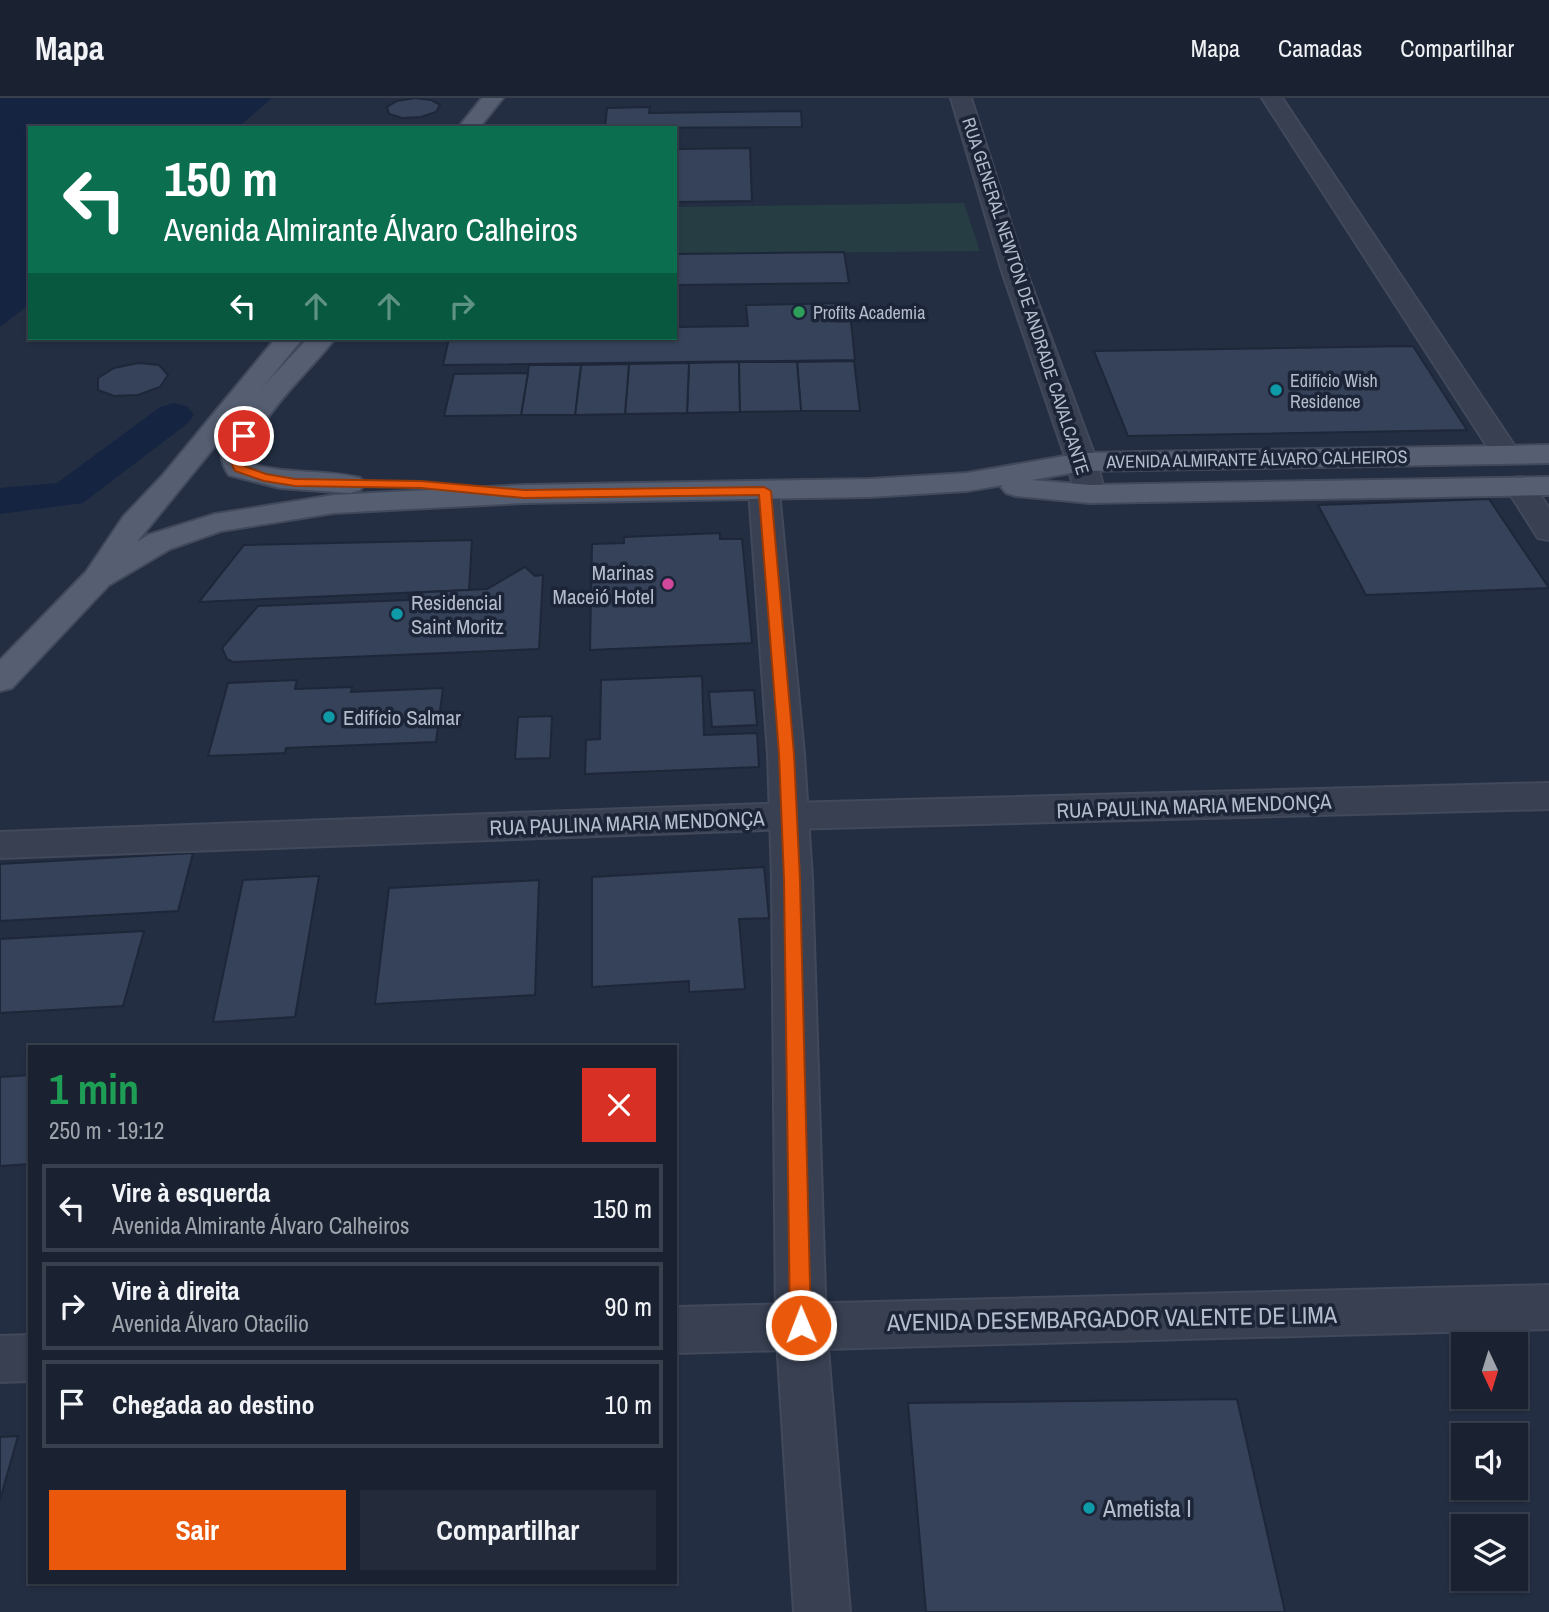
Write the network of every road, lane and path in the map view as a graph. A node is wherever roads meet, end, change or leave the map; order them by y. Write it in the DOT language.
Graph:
graph roads {
  1 [pos="961,98"];
  2 [pos="1272,98"];
  3 [pos="502,102"];
  4 [pos="471,126"];
  5 [pos="494,126"];
  6 [pos="288,340"];
  7 [pos="320,340"];
  8 [pos="1506,454"];
  9 [pos="1549,454"];
  10 [pos="1082,462"];
  11 [pos="967,482"];
  12 [pos="1534,486"];
  13 [pos="764,491"];
  14 [pos="524,494"];
  15 [pos="1090,494"];
  16 [pos="1549,531"];
  17 [pos="98,578"];
  18 [pos="0,680"];
  19 [pos="1549,796"];
  20 [pos="788,816"];
  21 [pos="0,845"];
  22 [pos="1549,1307"];
  23 [pos="801,1325"];
  24 [pos="677,1330"];
  25 [pos="28,1358"];
  26 [pos="0,1359"];
  27 [pos="822,1612"];
  1 -- 10 [label="street, RUA GENERAL NEWTON DE ANDRADE CAVALCANTE"];
  2 -- 8 [label="street"];
  3 -- 4 [label="main road"];
  3 -- 5 [label="main road"];
  6 -- 17 [label="main road"];
  7 -- 14 [label="main road, AVENIDA ALMIRANTE ÁLVARO CALHEIROS"];
  8 -- 9 [label="main road, AVENIDA ALMIRANTE ÁLVARO CALHEIROS"];
  8 -- 10 [label="main road, AVENIDA ALMIRANTE ÁLVARO CALHEIROS"];
  10 -- 11 [label="main road, AVENIDA ALMIRANTE ÁLVARO CALHEIROS"];
  10 -- 15 [label="street, RUA GENERAL NEWTON DE ANDRADE CAVALCANTE"];
  11 -- 13 [label="main road, AVENIDA ALMIRANTE ÁLVARO CALHEIROS"];
  11 -- 15 [label="main road, AVENIDA ALMIRANTE ÁLVARO CALHEIROS"];
  12 -- 15 [label="main road, AVENIDA ALMIRANTE ÁLVARO CALHEIROS"];
  12 -- 16 [label="street"];
  13 -- 14 [label="main road, AVENIDA ALMIRANTE ÁLVARO CALHEIROS"];
  13 -- 20 [label="street"];
  14 -- 17 [label="main road, AVENIDA ALMIRANTE ÁLVARO CALHEIROS"];
  17 -- 18 [label="main road"];
  19 -- 20 [label="street, RUA PAULINA MARIA MENDONÇA"];
  20 -- 21 [label="street, RUA PAULINA MARIA MENDONÇA"];
  20 -- 23 [label="street"];
  22 -- 23 [label="street, AVENIDA DESEMBARGADOR VALENTE DE LIMA"];
  23 -- 24 [label="street, AVENIDA DESEMBARGADOR VALENTE DE LIMA"];
  23 -- 27 [label="street"];
  25 -- 26 [label="street"];
}
